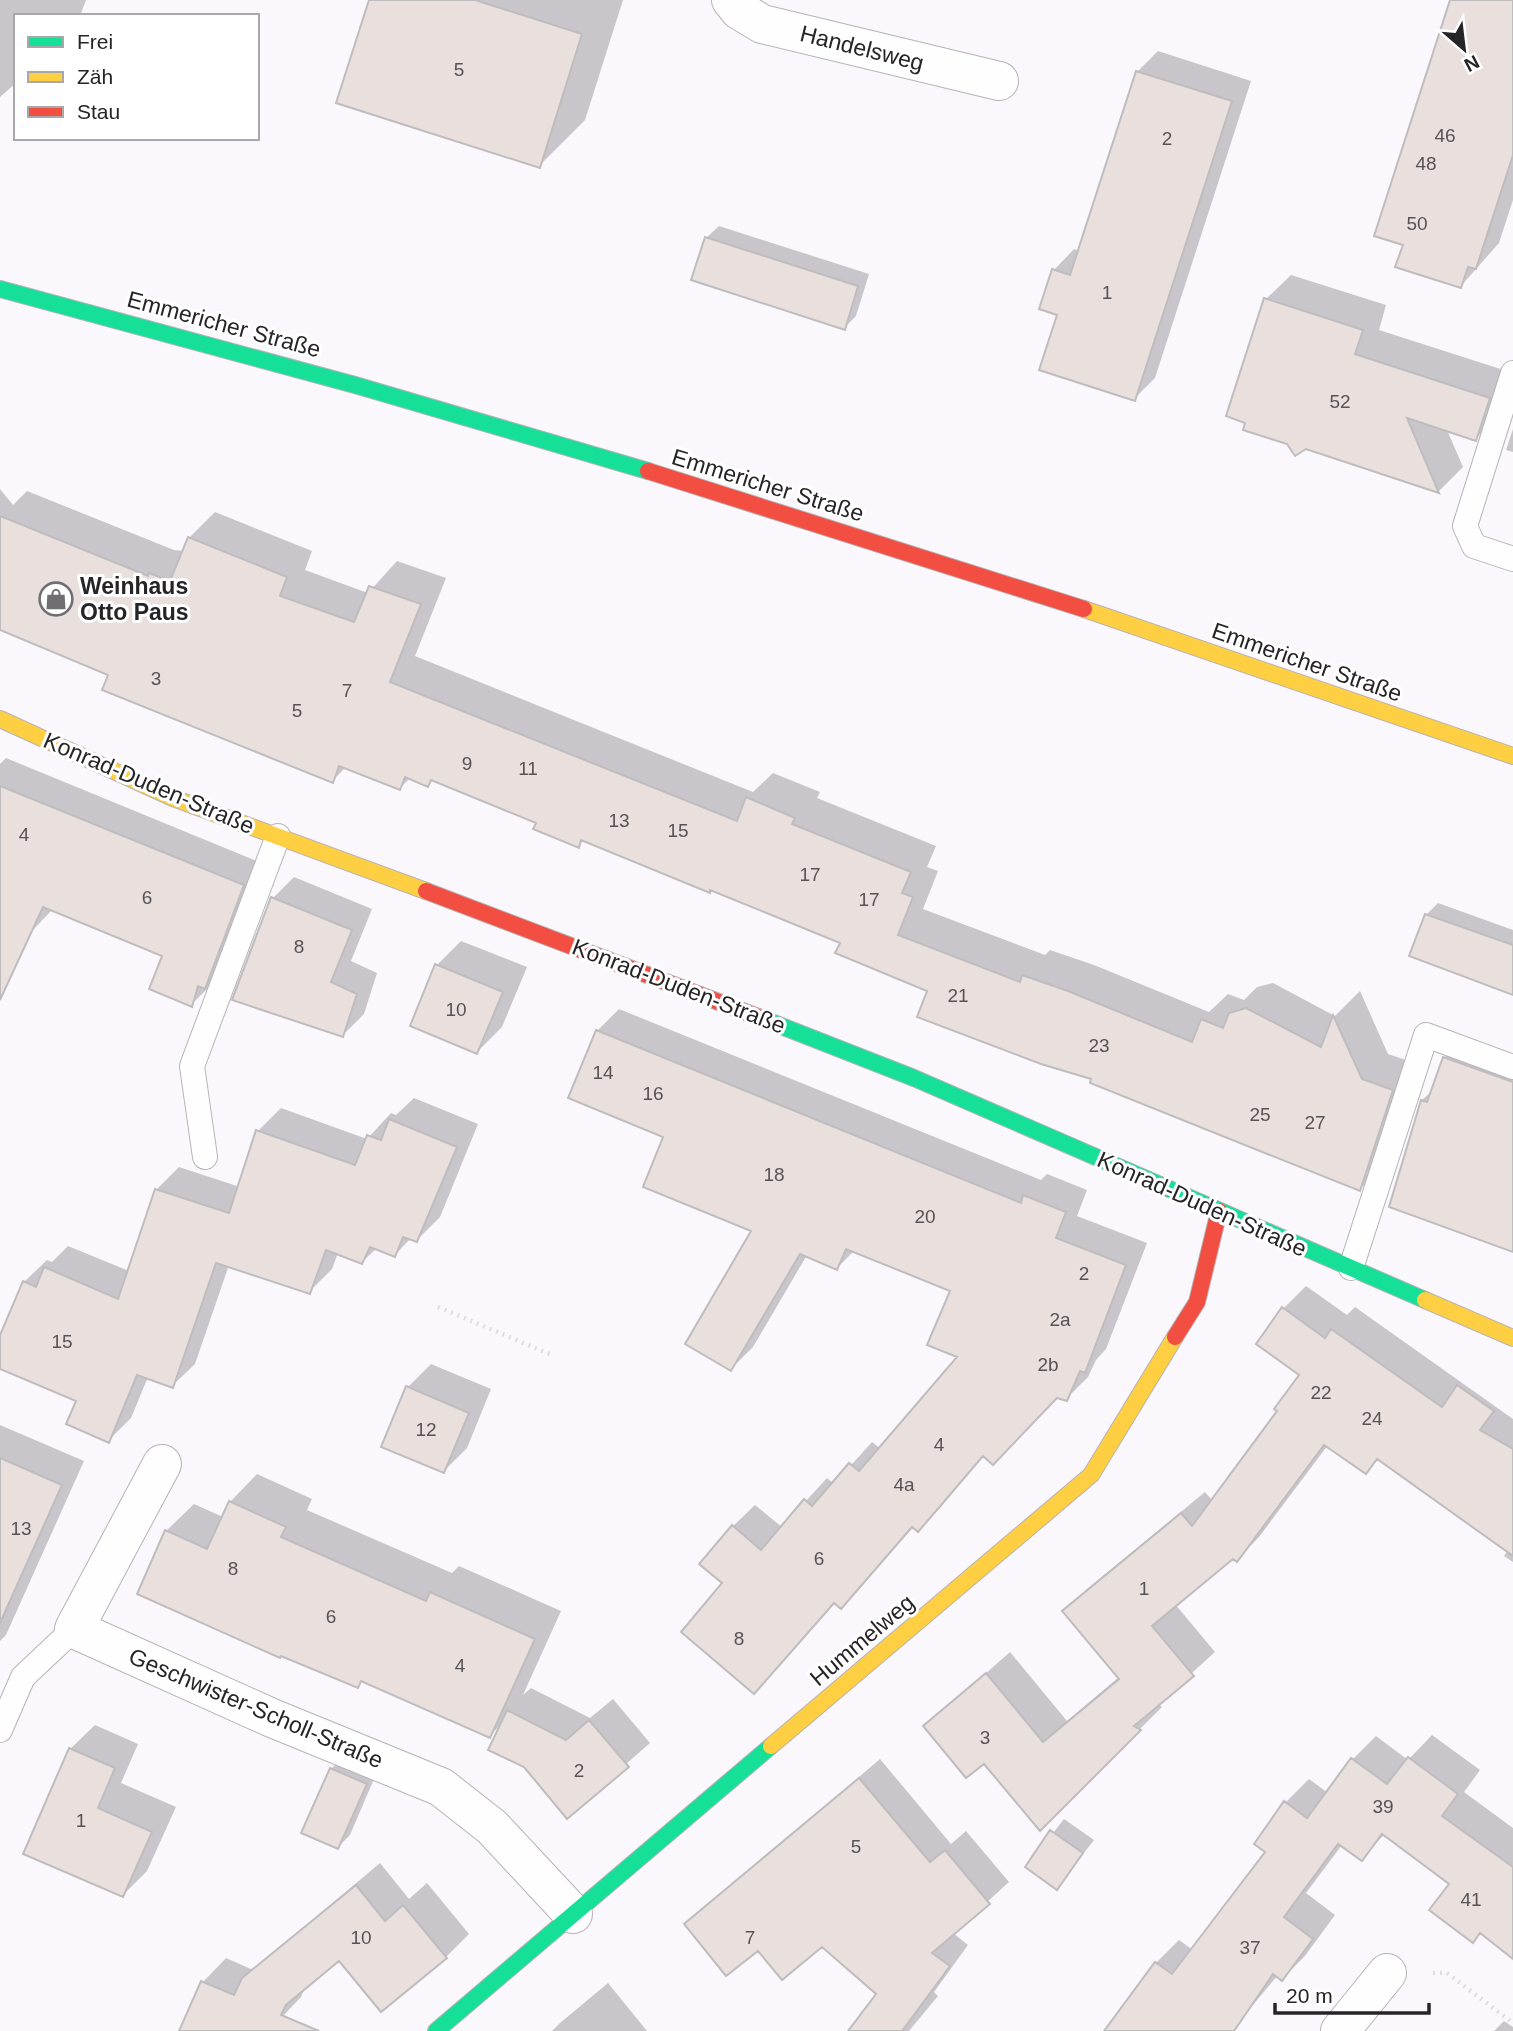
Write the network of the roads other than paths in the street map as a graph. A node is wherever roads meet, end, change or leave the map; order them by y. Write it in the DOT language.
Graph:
graph roads {
  1 [pos="731,0"];
  2 [pos="999,81"];
  3 [pos="0,289"];
  4 [pos="1513,373"];
  5 [pos="1513,559"];
  6 [pos="0,719"];
  7 [pos="1513,757"];
  8 [pos="278,836"];
  9 [pos="1513,1067"];
  10 [pos="205,1157"];
  11 [pos="1219,1211"];
  12 [pos="1351,1268"];
  13 [pos="1513,1338"];
  14 [pos="162,1464"];
  15 [pos="74,1629"];
  16 [pos="0,1730"];
  17 [pos="573,1914"];
  18 [pos="1387,1973"];
  19 [pos="436,2031"];
  20 [pos="1340,2031"];
  1 -- 2 [label="street, Handelsweg"];
  3 -- 7 [label="street, Emmericher Straße"];
  4 -- 5 [label="lane"];
  6 -- 8 [label="street, Konrad-Duden-Straße"];
  8 -- 10 [label="lane"];
  8 -- 11 [label="street, Konrad-Duden-Straße"];
  9 -- 12 [label="lane"];
  11 -- 12 [label="street, Konrad-Duden-Straße"];
  11 -- 17 [label="street, Hummelweg"];
  12 -- 13 [label="street, Konrad-Duden-Straße"];
  14 -- 15 [label="street"];
  15 -- 16 [label="lane"];
  15 -- 17 [label="street, Geschwister-Scholl-Straße"];
  17 -- 19 [label="street, Hummelweg"];
  18 -- 20 [label="street"];
}
